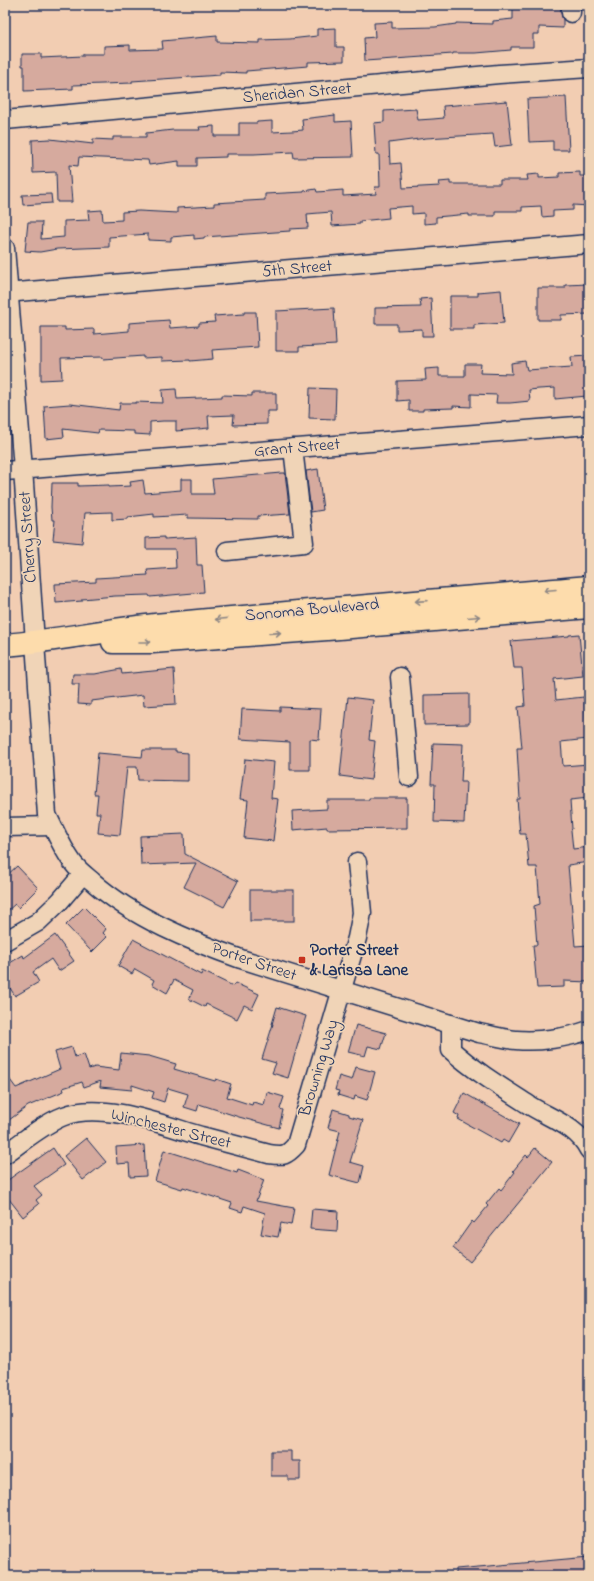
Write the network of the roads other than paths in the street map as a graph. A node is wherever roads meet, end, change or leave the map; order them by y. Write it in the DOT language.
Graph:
graph roads {
  1 [pos="589,68"];
  2 [pos="5,120"];
  3 [pos="589,244"];
  4 [pos="5,248"];
  5 [pos="7,293"];
  6 [pos="589,425"];
  7 [pos="293,448"];
  8 [pos="23,469"];
  9 [pos="5,471"];
  10 [pos="227,551"];
  11 [pos="589,587"];
  12 [pos="589,607"];
  13 [pos="36,643"];
  14 [pos="5,646"];
  15 [pos="400,677"];
  16 [pos="409,777"];
  17 [pos="52,826"];
  18 [pos="5,828"];
  19 [pos="357,862"];
  20 [pos="83,874"];
  21 [pos="5,941"];
  22 [pos="342,991"];
  23 [pos="451,1024"];
  24 [pos="589,1030"];
  25 [pos="296,1144"];
  26 [pos="589,1150"];
  27 [pos="5,1154"];
  1 -- 2 [label="street, Sheridan Street"];
  3 -- 5 [label="street, 5th Street"];
  4 -- 5 [label="street, Cherry Street"];
  5 -- 8 [label="street, Cherry Street"];
  6 -- 7 [label="street, Grant Street"];
  7 -- 8 [label="street, Grant Street"];
  7 -- 10 [label="street"];
  8 -- 9 [label="street, Grant Street"];
  8 -- 13 [label="street, Cherry Street"];
  11 -- 13 [label="main road, Sonoma Boulevard, one-way"];
  13 -- 12 [label="main road, Sonoma Boulevard, one-way"];
  13 -- 14 [label="main road, Sonoma Boulevard"];
  13 -- 17 [label="street, Cherry Street"];
  15 -- 16 [label="street"];
  17 -- 18 [label="street"];
  17 -- 20 [label="street, Porter Street"];
  19 -- 22 [label="street, Browning Way"];
  20 -- 21 [label="street"];
  20 -- 22 [label="street, Porter Street"];
  22 -- 23 [label="street, Porter Street"];
  22 -- 25 [label="street, Browning Way"];
  23 -- 24 [label="street, Porter Street"];
  23 -- 26 [label="street"];
  25 -- 27 [label="street, Winchester Street"];
}
